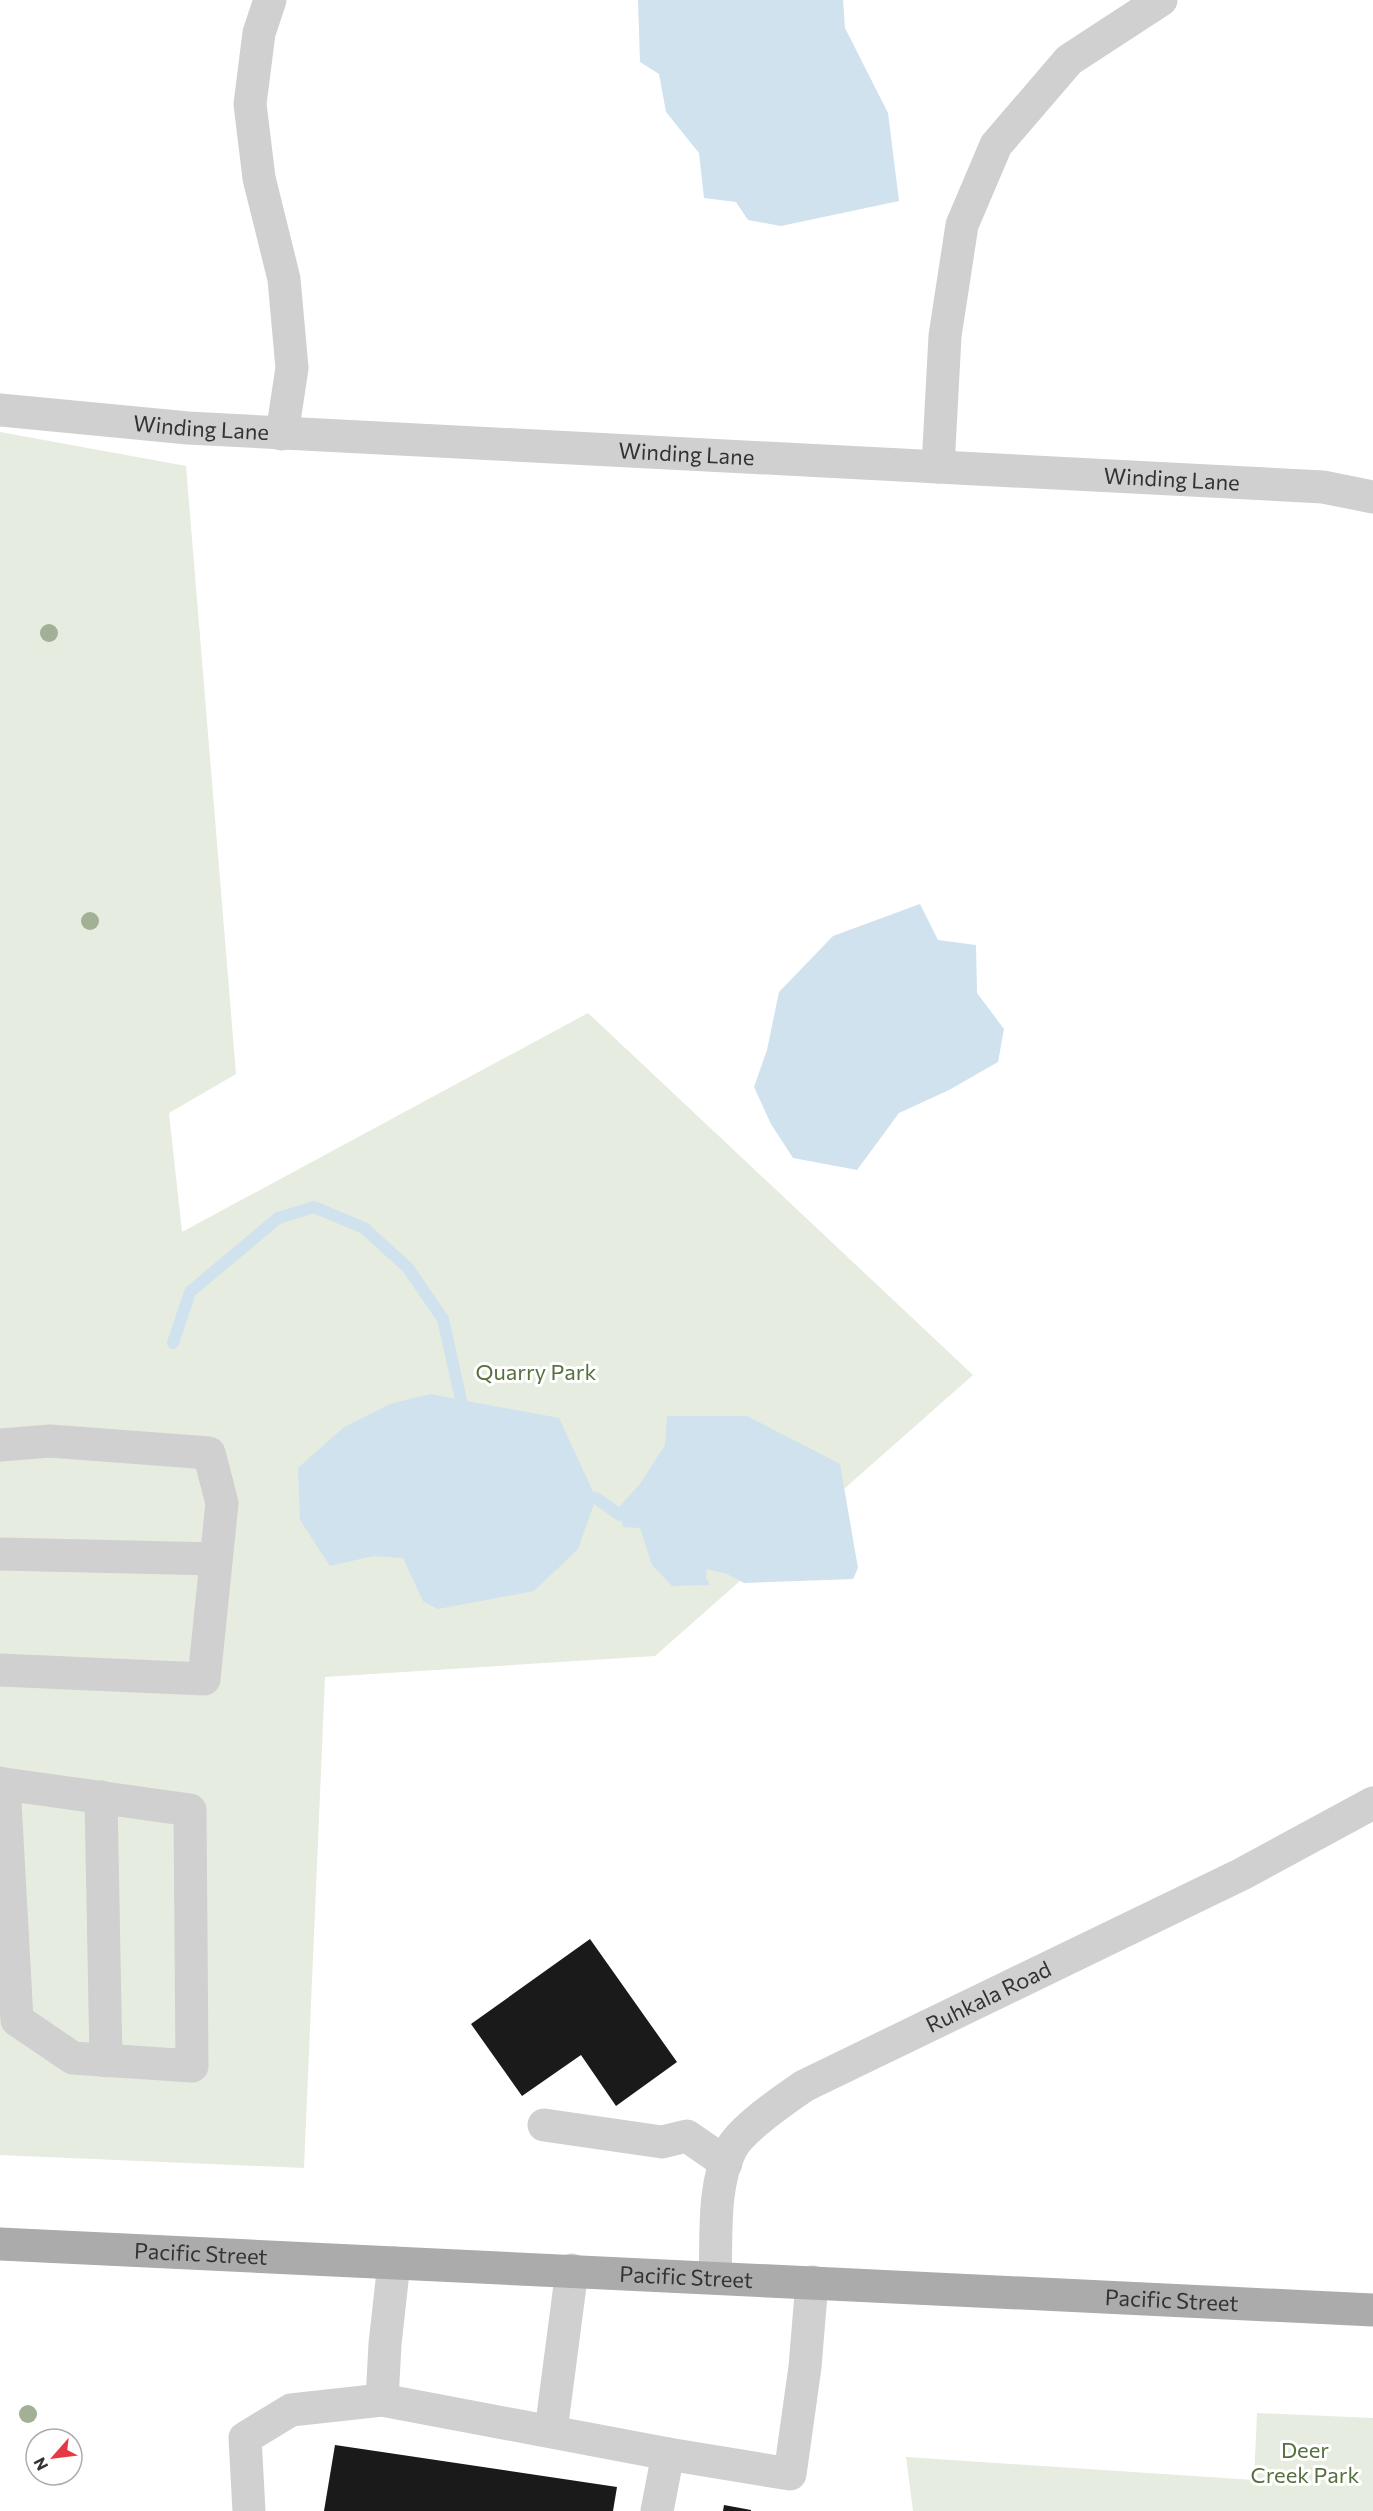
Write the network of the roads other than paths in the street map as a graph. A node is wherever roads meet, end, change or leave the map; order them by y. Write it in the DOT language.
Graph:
graph roads {
  1 [pos="270,0"];
  2 [pos="1161,0"];
  3 [pos="0,410"];
  4 [pos="282,434"];
  5 [pos="938,467"];
  6 [pos="1373,497"];
  7 [pos="0,1445"];
  8 [pos="0,1554"];
  9 [pos="216,1559"];
  10 [pos="0,1670"];
  11 [pos="2,1783"];
  12 [pos="101,1797"];
  13 [pos="1373,1803"];
  14 [pos="106,2061"];
  15 [pos="544,2125"];
  16 [pos="726,2163"];
  17 [pos="0,2244"];
  18 [pos="394,2263"];
  19 [pos="572,2270"];
  20 [pos="715,2277"];
  21 [pos="812,2282"];
  22 [pos="1373,2310"];
  23 [pos="382,2400"];
  24 [pos="551,2431"];
  25 [pos="668,2454"];
  26 [pos="249,2511"];
  27 [pos="657,2511"];
  1 -- 4 [label="street"];
  2 -- 5 [label="street"];
  3 -- 4 [label="street, Winding Lane"];
  4 -- 5 [label="street, Winding Lane"];
  5 -- 6 [label="street, Winding Lane"];
  7 -- 9 [label="street"];
  8 -- 9 [label="street"];
  9 -- 10 [label="street"];
  11 -- 12 [label="street"];
  11 -- 14 [label="street"];
  12 -- 14 [label="street"];
  12 -- 14 [label="street"];
  13 -- 16 [label="street, Ruhkala Road"];
  15 -- 16 [label="street"];
  16 -- 20 [label="street, Ruhkala Road"];
  17 -- 18 [label="main road, Pacific Street"];
  18 -- 19 [label="main road, Pacific Street"];
  18 -- 23 [label="street"];
  19 -- 20 [label="main road, Pacific Street"];
  19 -- 24 [label="street"];
  20 -- 21 [label="main road, Pacific Street"];
  21 -- 22 [label="main road, Pacific Street"];
  21 -- 25 [label="street"];
  23 -- 24 [label="street"];
  23 -- 26 [label="street"];
  24 -- 25 [label="street"];
  25 -- 27 [label="street"];
}
